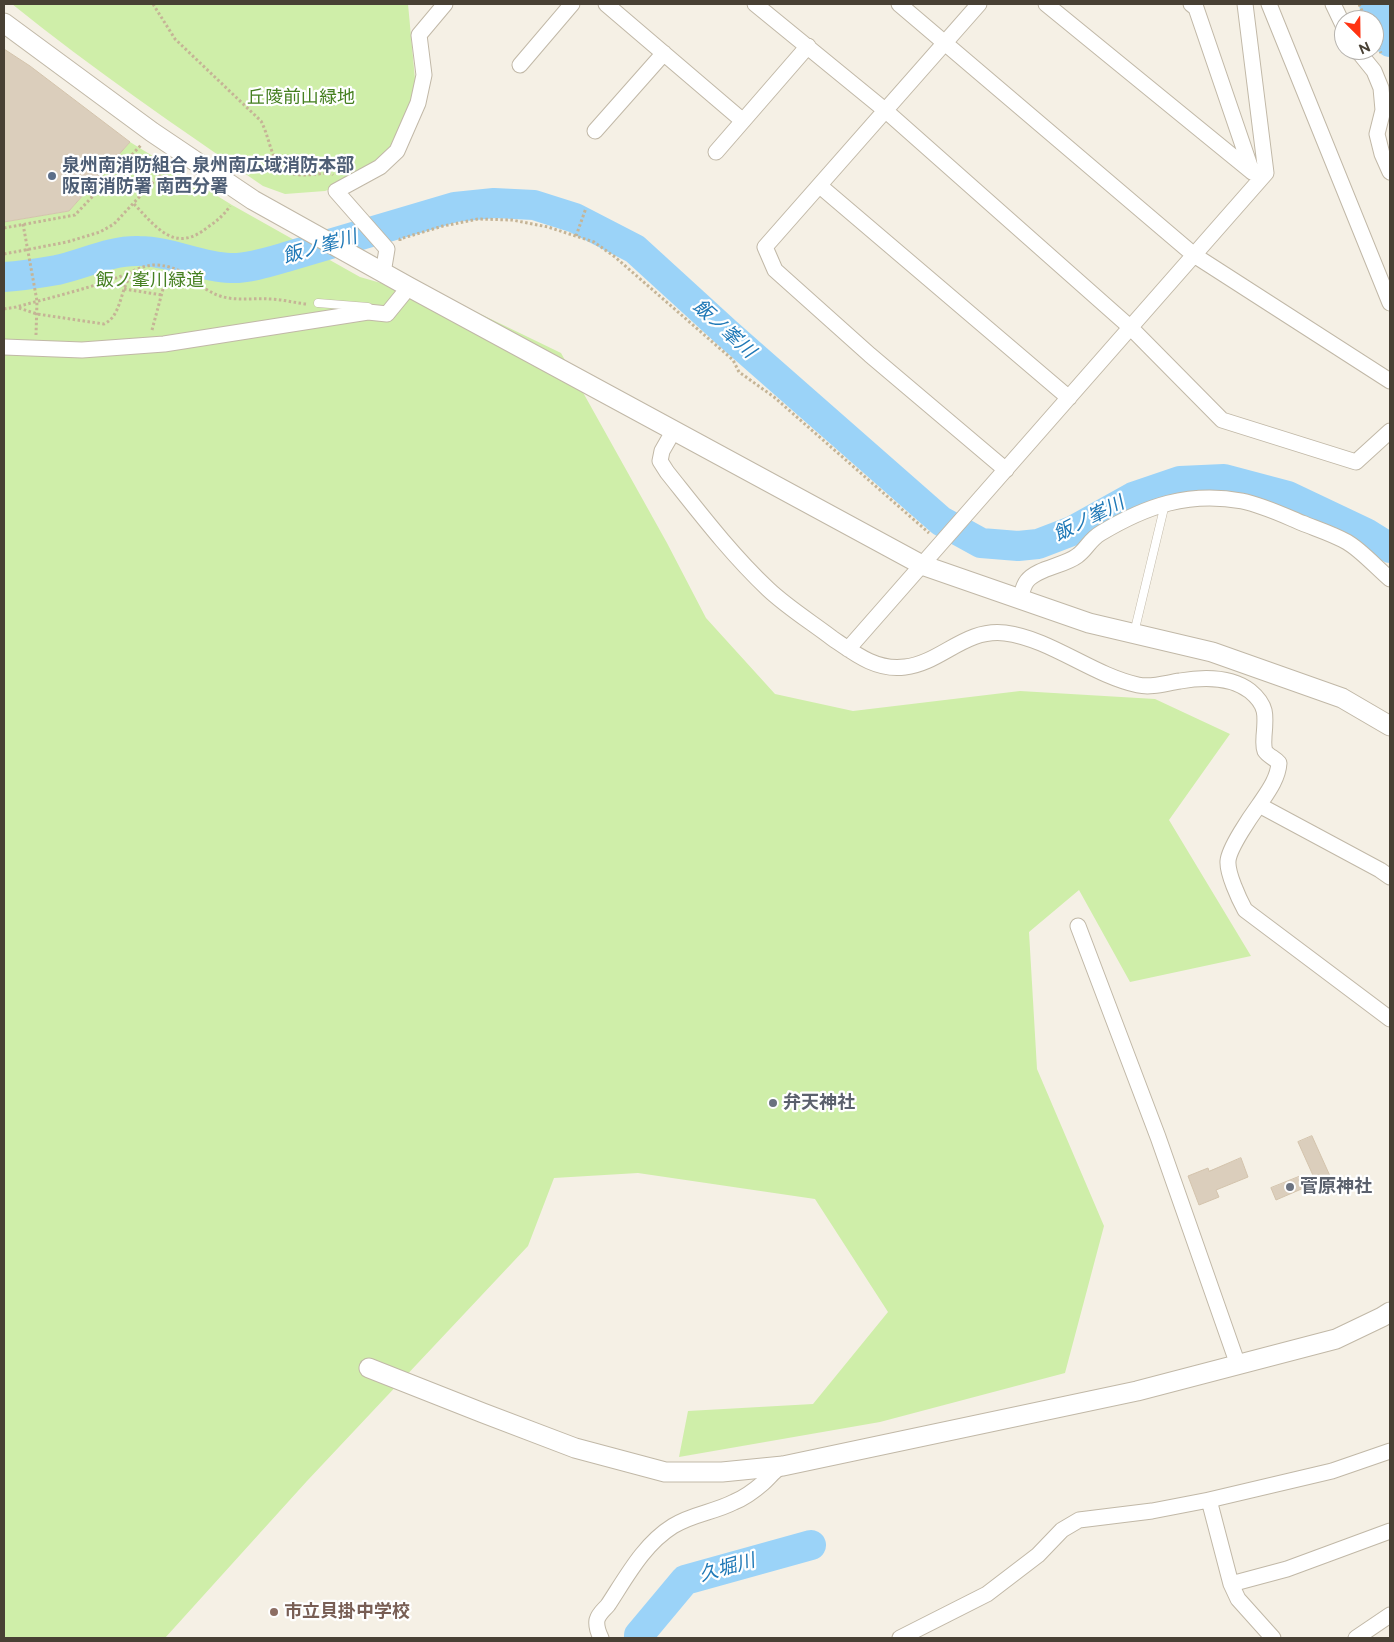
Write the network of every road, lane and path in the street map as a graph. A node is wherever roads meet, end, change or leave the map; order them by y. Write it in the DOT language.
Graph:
graph roads {
  1 [pos="153,4"];
  2 [pos="445,4"];
  3 [pos="572,4"];
  4 [pos="606,4"];
  5 [pos="755,4"];
  6 [pos="899,4"];
  7 [pos="979,4"];
  8 [pos="1046,4"];
  9 [pos="1191,4"];
  10 [pos="1245,4"];
  11 [pos="1269,4"];
  12 [pos="4,23"];
  13 [pos="946,43"];
  14 [pos="808,46"];
  15 [pos="664,53"];
  16 [pos="1365,60"];
  17 [pos="520,65"];
  18 [pos="886,111"];
  19 [pos="743,121"];
  20 [pos="595,131"];
  21 [pos="152,132"];
  22 [pos="716,152"];
  23 [pos="186,155"];
  24 [pos="1259,172"];
  25 [pos="1390,172"];
  26 [pos="345,186"];
  27 [pos="820,186"];
  28 [pos="240,191"];
  29 [pos="134,204"];
  30 [pos="586,208"];
  31 [pos="23,224"];
  32 [pos="4,228"];
  33 [pos="576,236"];
  34 [pos="387,248"];
  35 [pos="28,250"];
  36 [pos="4,254"];
  37 [pos="1194,255"];
  38 [pos="137,269"];
  39 [pos="383,273"];
  40 [pos="167,274"];
  41 [pos="409,287"];
  42 [pos="124,289"];
  43 [pos="162,295"];
  44 [pos="36,302"];
  45 [pos="318,303"];
  46 [pos="1390,303"];
  47 [pos="16,307"];
  48 [pos="4,309"];
  49 [pos="368,312"];
  50 [pos="37,314"];
  51 [pos="1131,328"];
  52 [pos="148,346"];
  53 [pos="4,347"];
  54 [pos="36,348"];
  55 [pos="1390,381"];
  56 [pos="1069,398"];
  57 [pos="674,430"];
  58 [pos="1390,431"];
  59 [pos="1006,470"];
  60 [pos="1165,503"];
  61 [pos="941,544"];
  62 [pos="922,565"];
  63 [pos="1390,579"];
  64 [pos="1020,599"];
  65 [pos="1134,634"];
  66 [pos="848,649"];
  67 [pos="1390,726"];
  68 [pos="1259,805"];
  69 [pos="1390,877"];
  70 [pos="1078,926"];
  71 [pos="1390,1019"];
  72 [pos="1390,1312"];
  73 [pos="1238,1365"];
  74 [pos="369,1368"];
  75 [pos="1390,1451"];
  76 [pos="783,1466"];
  77 [pos="1209,1500"];
  78 [pos="1390,1531"];
  79 [pos="1231,1584"];
  80 [pos="1390,1615"];
  81 [pos="601,1638"];
  82 [pos="900,1638"];
  83 [pos="1273,1638"];
  84 [pos="1356,1638"];
  1 -- 26 [label="path"];
  2 -- 26 [label="street"];
  3 -- 17 [label="street"];
  4 -- 15 [label="street"];
  5 -- 14 [label="street"];
  6 -- 13 [label="street"];
  7 -- 13 [label="street"];
  8 -- 24 [label="street"];
  9 -- 24 [label="street"];
  10 -- 24 [label="street"];
  11 -- 46 [label="street"];
  12 -- 21 [label="street"];
  13 -- 18 [label="street"];
  13 -- 37 [label="street"];
  14 -- 18 [label="street"];
  14 -- 19 [label="street"];
  15 -- 19 [label="street"];
  15 -- 20 [label="street"];
  16 -- 25 [label="street"];
  18 -- 27 [label="street"];
  18 -- 51 [label="street"];
  19 -- 22 [label="street"];
  21 -- 23 [label="street"];
  21 -- 31 [label="path"];
  23 -- 28 [label="street"];
  23 -- 29 [label="path"];
  24 -- 37 [label="street"];
  26 -- 34 [label="street"];
  27 -- 56 [label="street"];
  27 -- 59 [label="street"];
  28 -- 29 [label="path"];
  28 -- 39 [label="street"];
  29 -- 35 [label="path"];
  30 -- 33 [label="path"];
  31 -- 32 [label="path"];
  31 -- 35 [label="path"];
  33 -- 34 [label="path"];
  33 -- 61 [label="path"];
  34 -- 39 [label="street"];
  35 -- 36 [label="path"];
  35 -- 44 [label="path"];
  37 -- 51 [label="street"];
  37 -- 55 [label="street"];
  38 -- 42 [label="path"];
  38 -- 44 [label="path"];
  38 -- 45 [label="path"];
  39 -- 41 [label="street"];
  40 -- 43 [label="path"];
  41 -- 49 [label="street"];
  41 -- 57 [label="street"];
  42 -- 43 [label="path"];
  42 -- 50 [label="path"];
  43 -- 52 [label="path"];
  44 -- 47 [label="path"];
  44 -- 50 [label="path"];
  45 -- 49 [label="lane"];
  47 -- 48 [label="path"];
  47 -- 50 [label="path"];
  49 -- 52 [label="street"];
  50 -- 54 [label="path"];
  51 -- 56 [label="street"];
  51 -- 58 [label="street"];
  52 -- 54 [label="street"];
  53 -- 54 [label="street"];
  56 -- 59 [label="street"];
  57 -- 62 [label="street"];
  57 -- 66 [label="street"];
  59 -- 61 [label="street"];
  60 -- 63 [label="street"];
  60 -- 64 [label="street"];
  60 -- 65 [label="lane"];
  61 -- 62 [label="street"];
  62 -- 64 [label="street"];
  62 -- 66 [label="street"];
  64 -- 65 [label="street"];
  65 -- 67 [label="street"];
  66 -- 68 [label="street"];
  68 -- 69 [label="street"];
  68 -- 71 [label="street"];
  70 -- 73 [label="street"];
  72 -- 73 [label="street"];
  73 -- 76 [label="street"];
  74 -- 76 [label="street"];
  75 -- 77 [label="street"];
  76 -- 81 [label="street"];
  77 -- 79 [label="street"];
  77 -- 82 [label="street"];
  78 -- 79 [label="street"];
  79 -- 83 [label="street"];
  80 -- 84 [label="street"];
}
